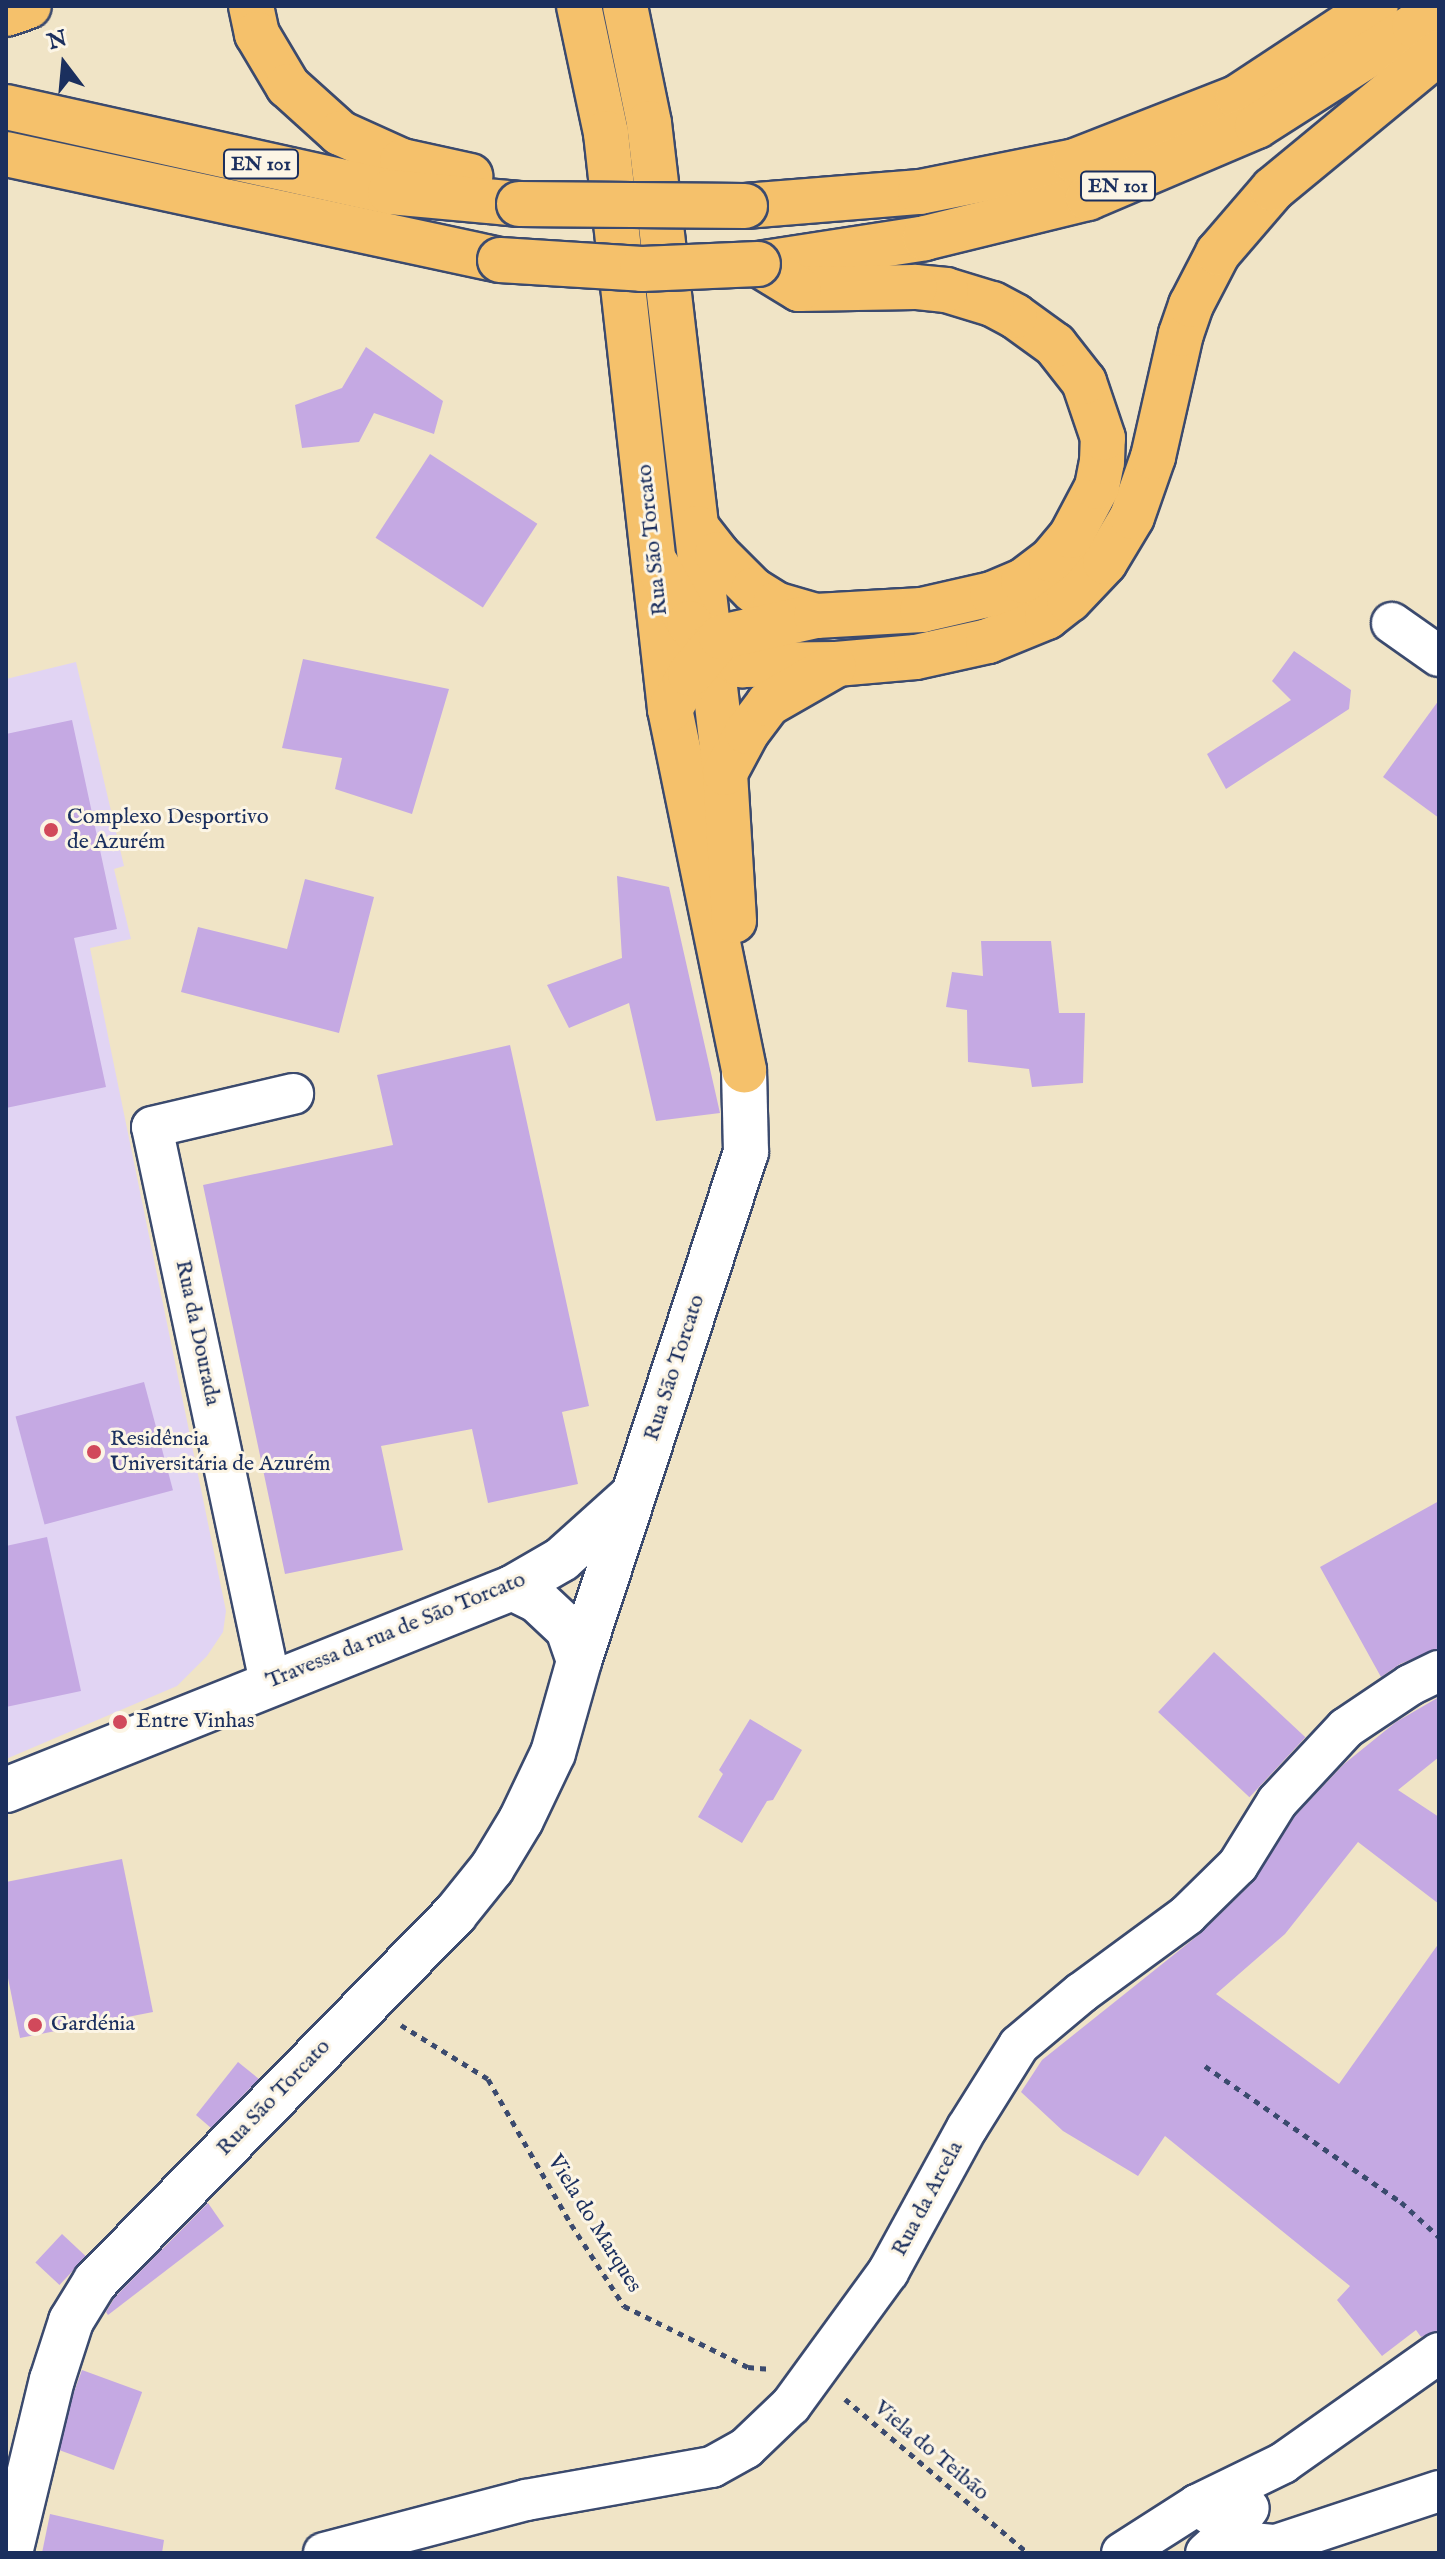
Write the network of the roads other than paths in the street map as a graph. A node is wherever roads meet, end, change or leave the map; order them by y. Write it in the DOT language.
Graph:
graph roads {
  1 [pos="29,6"];
  2 [pos="251,6"];
  3 [pos="579,6"];
  4 [pos="625,6"];
  5 [pos="1376,6"];
  6 [pos="1438,6"];
  7 [pos="6,14"];
  8 [pos="1439,52"];
  9 [pos="6,107"];
  10 [pos="6,154"];
  11 [pos="519,204"];
  12 [pos="758,264"];
  13 [pos="697,528"];
  14 [pos="657,565"];
  15 [pos="816,616"];
  16 [pos="1392,623"];
  17 [pos="709,647"];
  18 [pos="1439,656"];
  19 [pos="836,664"];
  20 [pos="670,709"];
  21 [pos="725,773"];
  22 [pos="744,1071"];
  23 [pos="293,1094"];
  24 [pos="634,1494"];
  25 [pos="512,1588"];
  26 [pos="579,1661"];
  27 [pos="1439,1671"];
  28 [pos="270,1682"];
  29 [pos="6,1790"];
  30 [pos="1439,2353"];
  31 [pos="1283,2463"];
  32 [pos="1439,2491"];
  33 [pos="1197,2505"];
  34 [pos="1220,2541"];
  35 [pos="10,2553"];
  36 [pos="324,2553"];
  37 [pos="1122,2553"];
  1 -- 7 [label="main road"];
  2 -- 11 [label="main road"];
  3 -- 14 [label="main road, Rua São Torcato"];
  4 -- 13 [label="main road, Rua São Torcato"];
  5 -- 11 [label="main road, EN 101, bridge"];
  6 -- 12 [label="main road, EN 101"];
  8 -- 19 [label="main road"];
  9 -- 11 [label="main road, EN 101"];
  10 -- 12 [label="main road, EN 101, bridge"];
  12 -- 15 [label="main road"];
  13 -- 15 [label="main road"];
  13 -- 17 [label="main road, Rua São Torcato"];
  14 -- 17 [label="main road"];
  14 -- 20 [label="main road, Rua São Torcato"];
  15 -- 17 [label="main road"];
  16 -- 18 [label="street"];
  17 -- 19 [label="main road"];
  17 -- 20 [label="main road"];
  17 -- 21 [label="main road, Rua São Torcato"];
  19 -- 21 [label="main road"];
  20 -- 22 [label="main road, Rua São Torcato"];
  21 -- 22 [label="main road, Rua São Torcato"];
  22 -- 24 [label="street, Rua São Torcato"];
  23 -- 28 [label="street, Rua da Dourada"];
  24 -- 25 [label="street, Travessa da rua de São Torcato"];
  24 -- 26 [label="street, Rua São Torcato"];
  25 -- 26 [label="street"];
  25 -- 28 [label="street, Travessa da rua de São Torcato"];
  26 -- 35 [label="street, Rua São Torcato"];
  27 -- 36 [label="street, Rua da Arcela"];
  28 -- 29 [label="street, Travessa da rua de São Torcato"];
  30 -- 31 [label="street"];
  31 -- 33 [label="street"];
  31 -- 34 [label="street"];
  32 -- 34 [label="street"];
  33 -- 34 [label="street"];
  33 -- 37 [label="street"];
}
